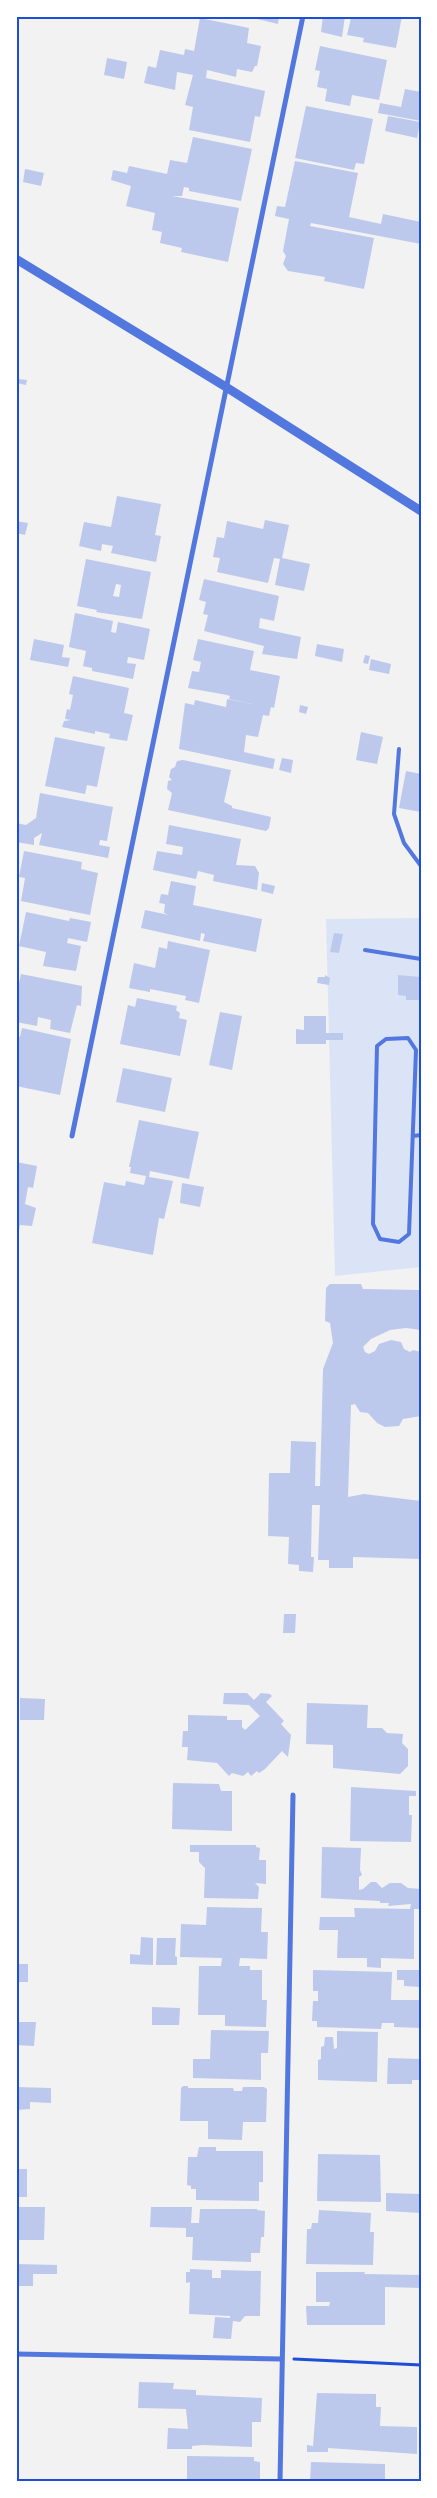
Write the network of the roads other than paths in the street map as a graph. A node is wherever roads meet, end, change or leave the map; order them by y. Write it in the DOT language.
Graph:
graph roads {
  1 [pos="303,16"];
  2 [pos="16,259"];
  3 [pos="226,387"];
  4 [pos="421,510"];
  5 [pos="399,749"];
  6 [pos="421,866"];
  7 [pos="365,950"];
  8 [pos="421,959"];
  9 [pos="421,1135"];
  10 [pos="72,1136"];
  11 [pos="413,1136"];
  12 [pos="293,1795"];
  13 [pos="16,2354"];
  14 [pos="281,2359"];
  15 [pos="280,2482"];
  1 -- 3 [label="street"];
  2 -- 3 [label="street"];
  3 -- 4 [label="street"];
  3 -- 10 [label="street"];
  5 -- 6 [label="lane"];
  7 -- 8 [label="lane"];
  9 -- 11 [label="lane"];
  11 -- 11 [label="lane"];
  12 -- 14 [label="street"];
  13 -- 14 [label="street"];
  14 -- 15 [label="street"];
}
